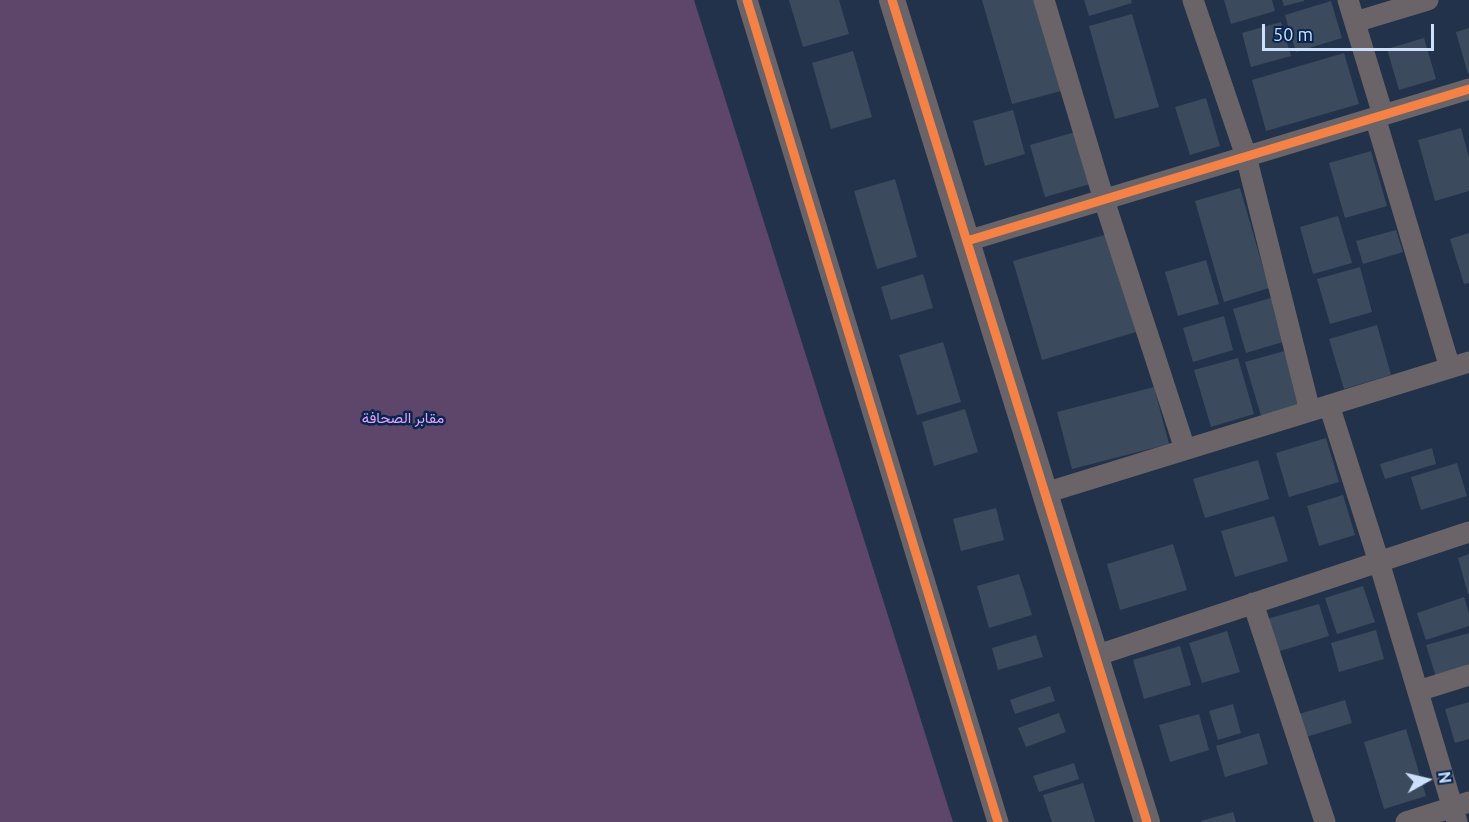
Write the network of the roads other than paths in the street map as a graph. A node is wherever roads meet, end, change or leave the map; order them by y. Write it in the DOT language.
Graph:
graph roads {
  1 [pos="747,0"];
  2 [pos="892,0"];
  3 [pos="1044,0"];
  4 [pos="1193,0"];
  5 [pos="1348,0"];
  6 [pos="1428,0"];
  7 [pos="1355,22"];
  8 [pos="1469,89"];
  9 [pos="1379,116"];
  10 [pos="1246,156"];
  11 [pos="1104,200"];
  12 [pos="967,241"];
  13 [pos="1459,365"];
  14 [pos="1320,408"];
  15 [pos="1185,449"];
  16 [pos="1045,492"];
  17 [pos="1469,532"];
  18 [pos="1379,562"];
  19 [pos="1253,603"];
  20 [pos="1095,656"];
  21 [pos="1469,675"];
  22 [pos="1418,691"];
  23 [pos="1459,811"];
  24 [pos="998,822"];
  25 [pos="1147,822"];
  26 [pos="1325,822"];
  27 [pos="1406,822"];
  1 -- 24 [label="street"];
  2 -- 12 [label="street"];
  3 -- 11 [label="street"];
  4 -- 10 [label="street"];
  5 -- 7 [label="street"];
  6 -- 7 [label="street"];
  7 -- 9 [label="street"];
  8 -- 9 [label="street"];
  9 -- 10 [label="street"];
  9 -- 13 [label="street"];
  10 -- 11 [label="street"];
  10 -- 14 [label="street"];
  11 -- 12 [label="street"];
  11 -- 15 [label="street"];
  12 -- 16 [label="street"];
  13 -- 14 [label="street"];
  14 -- 15 [label="street"];
  14 -- 18 [label="street"];
  15 -- 16 [label="street"];
  16 -- 20 [label="street"];
  17 -- 18 [label="street"];
  18 -- 19 [label="street"];
  18 -- 22 [label="street"];
  19 -- 20 [label="street"];
  19 -- 26 [label="street"];
  20 -- 25 [label="street"];
  21 -- 22 [label="street"];
  22 -- 23 [label="street"];
  23 -- 27 [label="street"];
}
